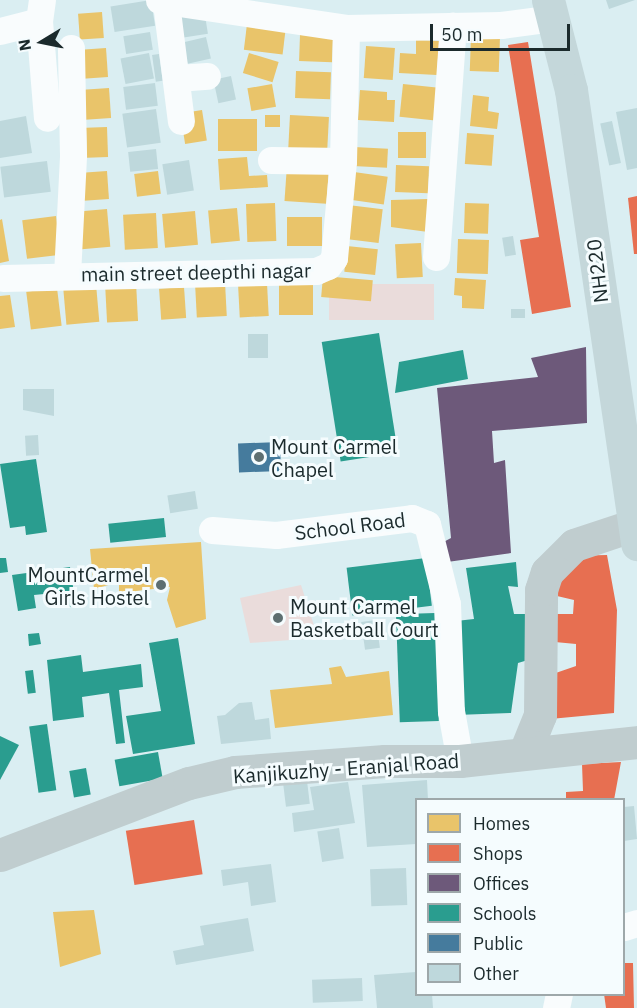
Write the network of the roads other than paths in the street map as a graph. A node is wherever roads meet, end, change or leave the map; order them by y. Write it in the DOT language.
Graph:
graph roads {
  1 [pos="163,2"];
  2 [pos="284,9"];
  3 [pos="551,9"];
  4 [pos="41,10"];
  5 [pos="453,26"];
  6 [pos="346,28"];
  7 [pos="0,31"];
  8 [pos="71,48"];
  9 [pos="207,76"];
  10 [pos="177,78"];
  11 [pos="47,118"];
  12 [pos="181,121"];
  13 [pos="271,160"];
  14 [pos="343,161"];
  15 [pos="436,257"];
  16 [pos="67,275"];
  17 [pos="3,278"];
  18 [pos="630,432"];
  19 [pos="212,530"];
  20 [pos="636,535"];
  21 [pos="637,742"];
  22 [pos="525,752"];
  23 [pos="460,761"];
  24 [pos="0,855"];
  1 -- 2 [label="street"];
  1 -- 10 [label="street"];
  2 -- 6 [label="street"];
  3 -- 5 [label="street"];
  3 -- 18 [label="highway, NH220"];
  4 -- 7 [label="street"];
  4 -- 11 [label="street"];
  5 -- 6 [label="street"];
  5 -- 15 [label="street"];
  6 -- 14 [label="street, main street deepthi nagar"];
  8 -- 16 [label="street"];
  9 -- 10 [label="street"];
  10 -- 12 [label="street"];
  13 -- 14 [label="street"];
  14 -- 16 [label="street, main street deepthi nagar"];
  16 -- 17 [label="street, main street deepthi nagar"];
  18 -- 20 [label="highway, NH220"];
  19 -- 23 [label="street, School Road"];
  20 -- 22 [label="main road"];
  21 -- 22 [label="main road, Kanjikuzhy - Eranjal Road"];
  22 -- 23 [label="main road, Kanjikuzhy - Eranjal Road"];
  23 -- 24 [label="main road, Kanjikuzhy - Eranjal Road"];
}
